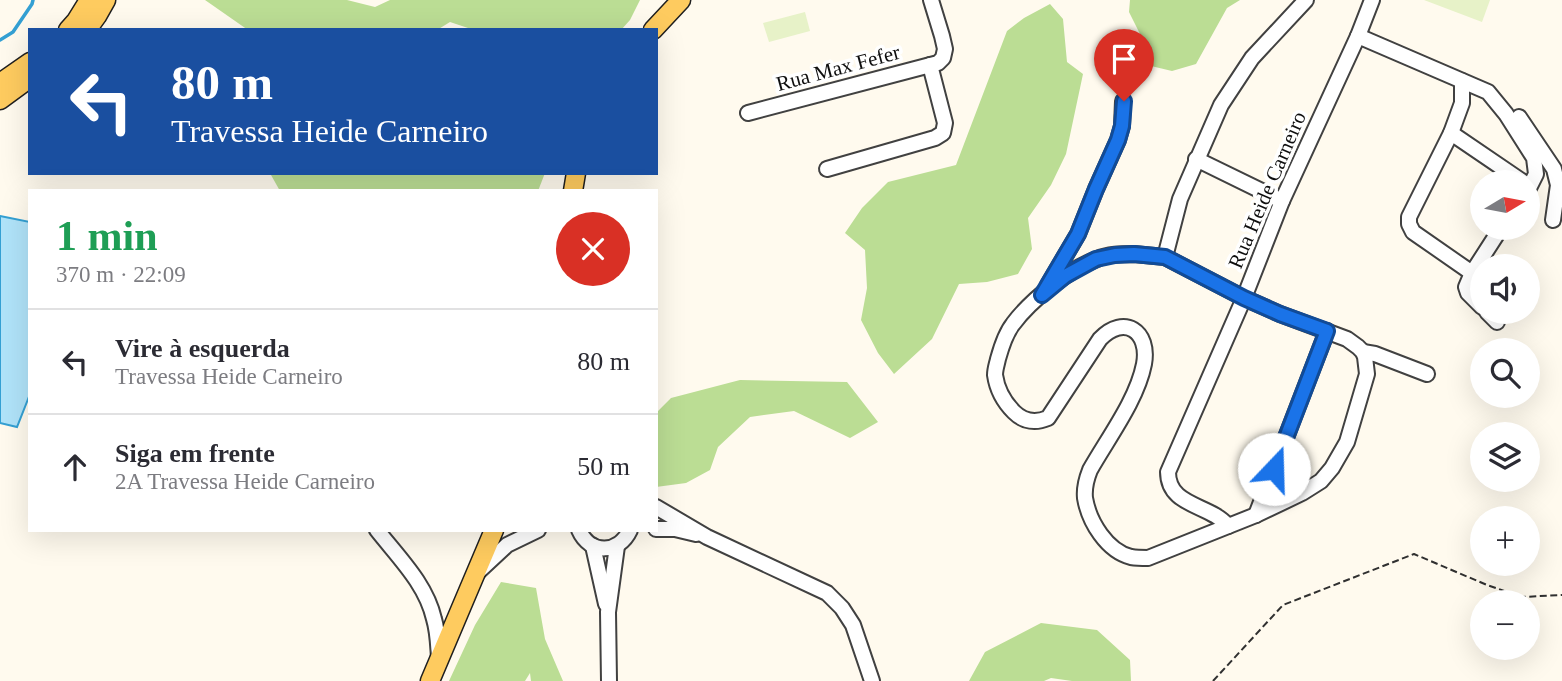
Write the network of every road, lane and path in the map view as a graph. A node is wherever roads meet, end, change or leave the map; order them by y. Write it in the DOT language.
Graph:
graph roads {
  1 [pos="89,0"];
  2 [pos="106,0"];
  3 [pos="681,0"];
  4 [pos="931,0"];
  5 [pos="1306,0"];
  6 [pos="1372,0"];
  7 [pos="70,28"];
  8 [pos="88,28"];
  9 [pos="655,28"];
  10 [pos="1358,36"];
  11 [pos="28,63"];
  12 [pos="934,64"];
  13 [pos="28,79"];
  14 [pos="1462,80"];
  15 [pos="0,83"];
  16 [pos="1488,92"];
  17 [pos="0,100"];
  18 [pos="1124,101"];
  19 [pos="748,113"];
  20 [pos="1451,133"];
  21 [pos="1196,159"];
  22 [pos="827,169"];
  23 [pos="1504,170"];
  24 [pos="1536,170"];
  25 [pos="1282,201"];
  26 [pos="1553,220"];
  27 [pos="1165,257"];
  28 [pos="1470,272"];
  29 [pos="1042,295"];
  30 [pos="1244,298"];
  31 [pos="1327,331"];
  32 [pos="1363,352"];
  33 [pos="1427,374"];
  34 [pos="658,508"];
  35 [pos="1256,515"];
  36 [pos="1228,526"];
  37 [pos="658,530"];
  38 [pos="379,532"];
  39 [pos="493,532"];
  40 [pos="530,532"];
  41 [pos="630,532"];
  42 [pos="580,533"];
  43 [pos="509,537"];
  44 [pos="708,537"];
  45 [pos="593,546"];
  46 [pos="617,546"];
  47 [pos="476,573"];
  48 [pos="1562,595"];
  49 [pos="608,612"];
  50 [pos="439,660"];
  51 [pos="430,681"];
  52 [pos="609,681"];
  53 [pos="872,681"];
  54 [pos="1213,681"];
  1 -- 7 [label="main road"];
  2 -- 8 [label="main road"];
  3 -- 9 [label="main road"];
  4 -- 12 [label="street"];
  5 -- 21 [label="street"];
  6 -- 10 [label="street, Rua Heide Carneiro"];
  10 -- 14 [label="street"];
  10 -- 25 [label="street, Rua Heide Carneiro"];
  11 -- 15 [label="main road"];
  12 -- 19 [label="street, Rua Max Fefer"];
  12 -- 22 [label="street"];
  13 -- 17 [label="main road"];
  14 -- 16 [label="street"];
  14 -- 20 [label="street"];
  16 -- 24 [label="street"];
  16 -- 26 [label="street"];
  18 -- 29 [label="street"];
  20 -- 23 [label="street"];
  20 -- 28 [label="street"];
  21 -- 25 [label="street"];
  21 -- 27 [label="street"];
  25 -- 30 [label="street, Rua Heide Carneiro"];
  27 -- 29 [label="street"];
  27 -- 30 [label="street"];
  29 -- 36 [label="street"];
  30 -- 31 [label="street"];
  30 -- 36 [label="street, Rua Heide Carneiro"];
  31 -- 32 [label="street"];
  31 -- 35 [label="street"];
  32 -- 33 [label="street"];
  32 -- 35 [label="street"];
  34 -- 44 [label="street"];
  35 -- 36 [label="street"];
  37 -- 44 [label="street"];
  38 -- 50 [label="street"];
  39 -- 47 [label="main road"];
  40 -- 43 [label="street"];
  41 -- 46 [label="street"];
  42 -- 45 [label="street"];
  43 -- 47 [label="street"];
  44 -- 53 [label="street"];
  45 -- 46 [label="street"];
  45 -- 49 [label="street"];
  46 -- 49 [label="street"];
  47 -- 50 [label="main road"];
  48 -- 54 [label="path"];
  49 -- 52 [label="street"];
  50 -- 51 [label="main road"];
}
